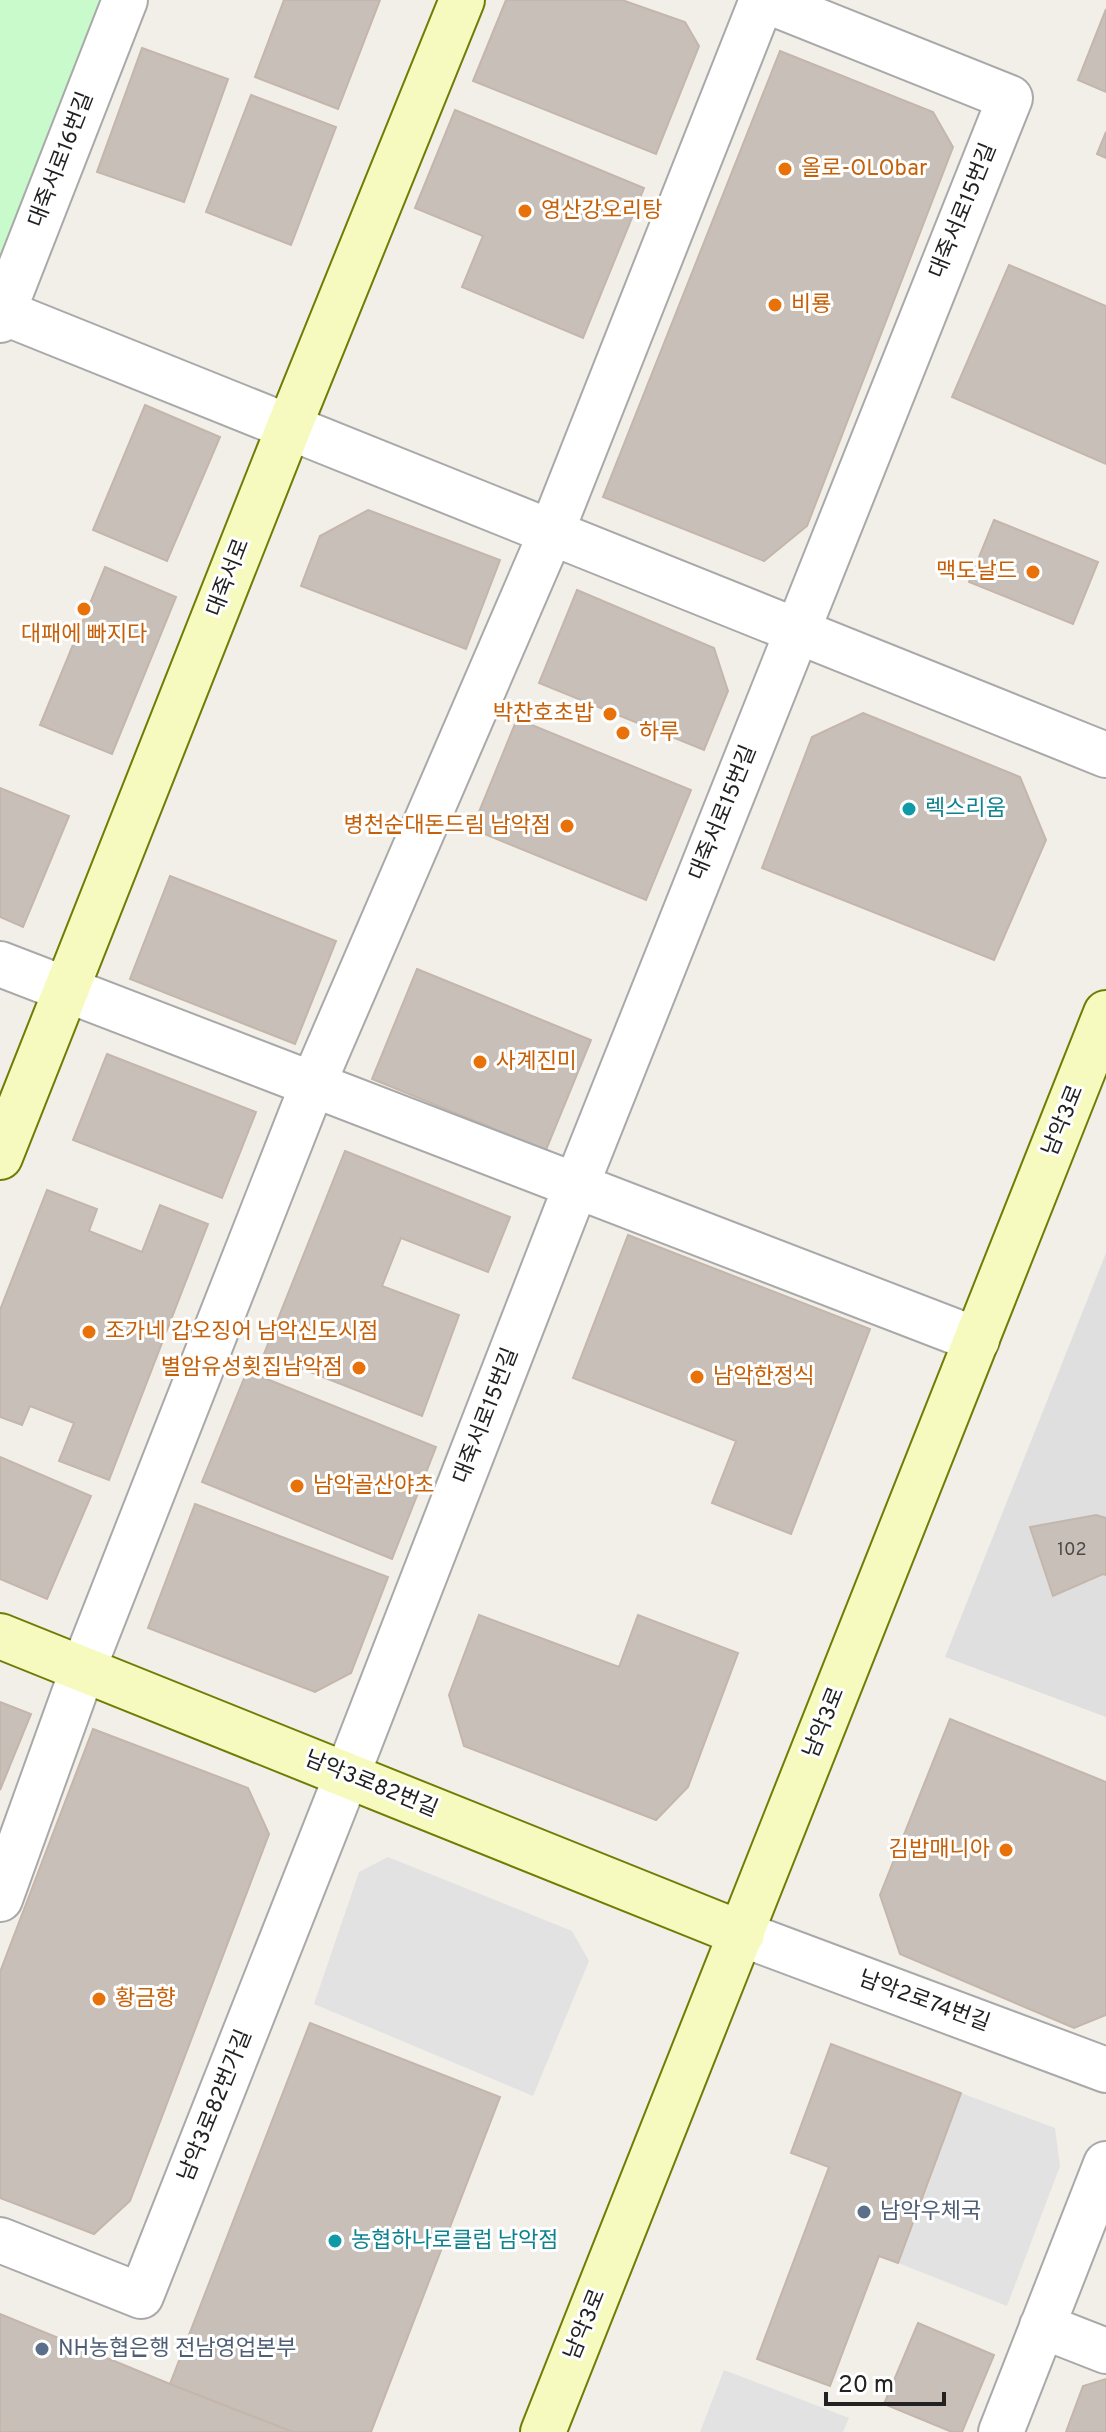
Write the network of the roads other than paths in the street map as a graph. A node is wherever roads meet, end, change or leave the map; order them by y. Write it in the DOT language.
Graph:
graph roads {
  1 [pos="125,0"];
  2 [pos="462,0"];
  3 [pos="764,0"];
  4 [pos="1,314"];
  5 [pos="289,427"];
  6 [pos="551,533"];
  7 [pos="797,631"];
  8 [pos="1106,755"];
  9 [pos="0,964"];
  10 [pos="67,990"];
  11 [pos="1106,1013"];
  12 [pos="313,1084"];
  13 [pos="0,1157"];
  14 [pos="576,1186"];
  15 [pos="977,1340"];
  16 [pos="0,1636"];
  17 [pos="83,1669"];
  18 [pos="347,1775"];
  19 [pos="0,1899"];
  20 [pos="742,1934"];
  21 [pos="1106,2070"];
  22 [pos="1106,2164"];
  23 [pos="0,2240"];
  24 [pos="1042,2326"];
  25 [pos="1106,2351"];
  26 [pos="543,2432"];
  27 [pos="1001,2432"];
  1 -- 4 [label="street, 대죽서로16번길"];
  2 -- 5 [label="street, 대죽서로"];
  3 -- 6 [label="street"];
  3 -- 7 [label="street, 대죽서로15번길"];
  4 -- 5 [label="street"];
  5 -- 6 [label="street"];
  5 -- 10 [label="street, 대죽서로"];
  6 -- 7 [label="street"];
  6 -- 12 [label="street"];
  7 -- 8 [label="street"];
  7 -- 14 [label="street, 대죽서로15번길"];
  9 -- 10 [label="street"];
  10 -- 12 [label="street"];
  10 -- 13 [label="street, 대죽서로"];
  11 -- 15 [label="street, 남악3로"];
  12 -- 14 [label="street"];
  12 -- 17 [label="street"];
  14 -- 15 [label="street"];
  14 -- 18 [label="street, 대죽서로15번길"];
  15 -- 20 [label="street, 남악3로"];
  16 -- 17 [label="street, 남악3로82번길"];
  17 -- 18 [label="street, 남악3로82번길"];
  17 -- 19 [label="street"];
  18 -- 20 [label="street, 남악3로82번길"];
  18 -- 23 [label="street, 남악3로82번가길"];
  20 -- 21 [label="street, 남악2로74번길"];
  20 -- 26 [label="street, 남악3로"];
  22 -- 24 [label="street"];
  24 -- 25 [label="street"];
  24 -- 27 [label="street"];
}
